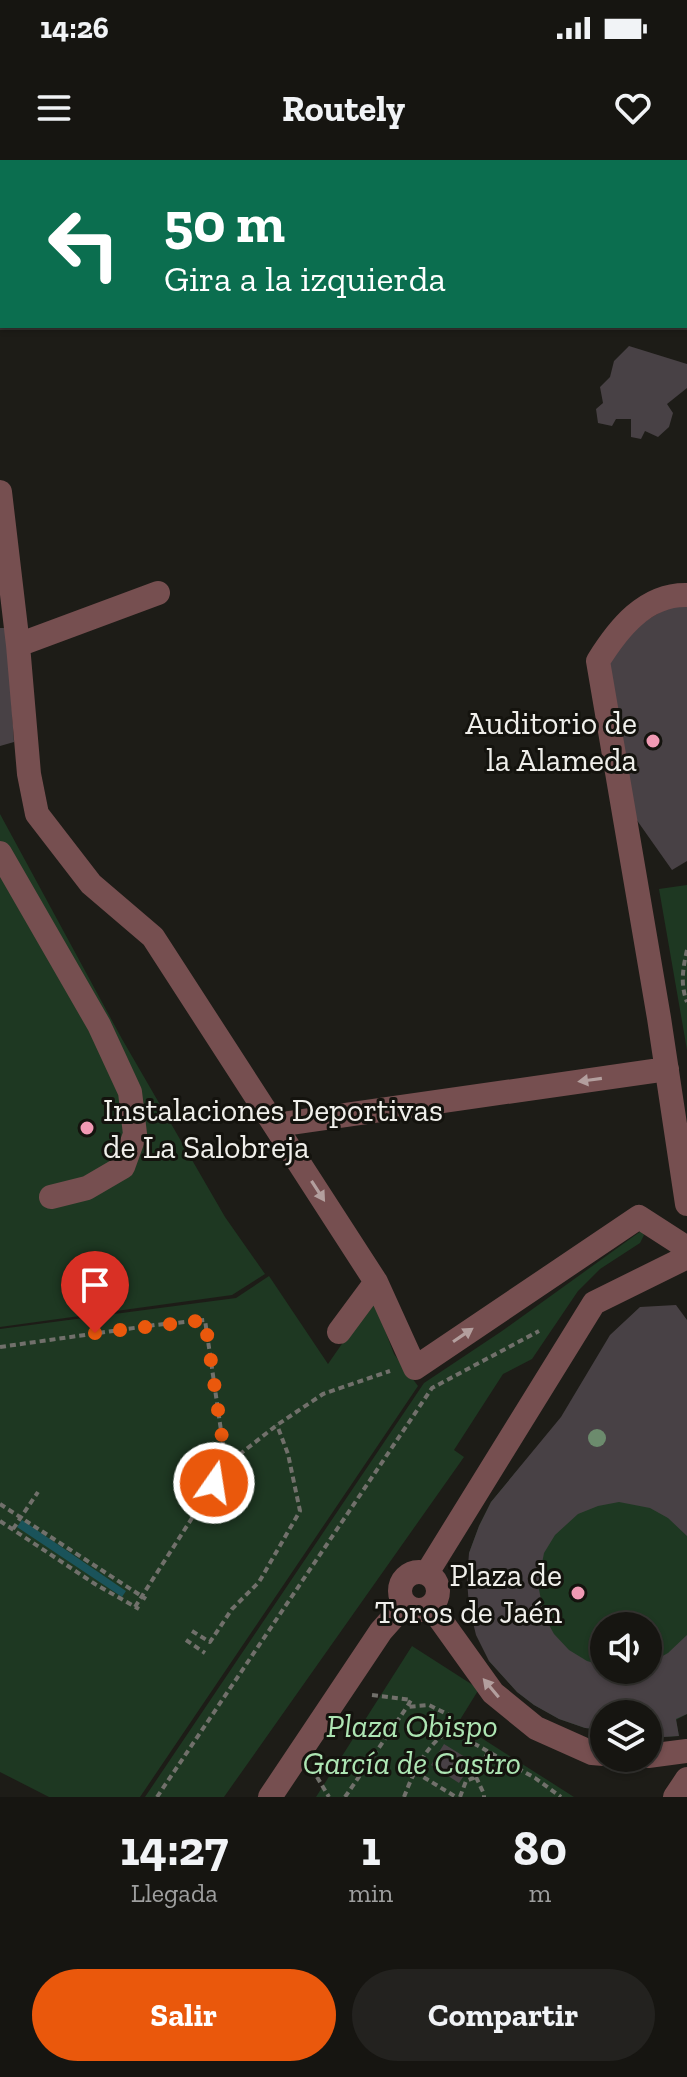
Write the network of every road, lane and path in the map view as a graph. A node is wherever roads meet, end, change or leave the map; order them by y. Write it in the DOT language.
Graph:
graph roads {
  1 [pos="0,492"];
  2 [pos="158,593"];
  3 [pos="687,595"];
  4 [pos="18,645"];
  5 [pos="0,853"];
  6 [pos="687,950"];
  7 [pos="687,1002"];
  8 [pos="667,1069"];
  9 [pos="276,1125"];
  10 [pos="51,1197"];
  11 [pos="687,1204"];
  12 [pos="687,1248"];
  13 [pos="687,1257"];
  14 [pos="376,1282"];
  15 [pos="539,1331"];
  16 [pos="339,1332"];
  17 [pos="0,1347"];
  18 [pos="394,1370"];
  19 [pos="277,1425"];
  20 [pos="226,1465"];
  21 [pos="38,1492"];
  22 [pos="0,1504"];
  23 [pos="20,1517"];
  24 [pos="1,1524"];
  25 [pos="13,1529"];
  26 [pos="427,1573"];
  27 [pos="144,1597"];
  28 [pos="405,1604"];
  29 [pos="433,1605"];
  30 [pos="192,1631"];
  31 [pos="186,1640"];
  32 [pos="205,1653"];
  33 [pos="372,1695"];
  34 [pos="407,1707"];
  35 [pos="450,1730"];
  36 [pos="489,1750"];
  37 [pos="687,1751"];
  38 [pos="590,1752"];
  39 [pos="662,1754"];
  40 [pos="415,1772"];
  41 [pos="317,1777"];
  42 [pos="476,1777"];
  43 [pos="687,1779"];
  44 [pos="485,1796"];
  45 [pos="157,1797"];
  46 [pos="270,1797"];
  47 [pos="329,1797"];
  48 [pos="345,1797"];
  49 [pos="404,1797"];
  50 [pos="458,1797"];
  51 [pos="561,1797"];
  52 [pos="675,1797"];
  1 -- 4 [label="street"];
  2 -- 4 [label="street"];
  3 -- 8 [label="street"];
  4 -- 9 [label="street"];
  5 -- 10 [label="street"];
  6 -- 7 [label="path"];
  8 -- 9 [label="street, one-way"];
  8 -- 11 [label="street"];
  9 -- 14 [label="street, one-way"];
  14 -- 12 [label="street, one-way"];
  13 -- 26 [label="street"];
  14 -- 16 [label="street"];
  15 -- 45 [label="path"];
  17 -- 20 [label="path"];
  18 -- 19 [label="path"];
  19 -- 20 [label="path"];
  19 -- 30 [label="path"];
  20 -- 27 [label="path"];
  21 -- 23 [label="path"];
  22 -- 23 [label="path"];
  23 -- 25 [label="path"];
  23 -- 27 [label="path"];
  24 -- 25 [label="path"];
  25 -- 27 [label="path"];
  26 -- 28 [label="street"];
  26 -- 29 [label="street"];
  28 -- 29 [label="street"];
  28 -- 46 [label="street"];
  38 -- 29 [label="street, one-way"];
  31 -- 32 [label="path"];
  33 -- 34 [label="path"];
  34 -- 35 [label="path"];
  34 -- 48 [label="path"];
  35 -- 36 [label="path"];
  35 -- 40 [label="path"];
  36 -- 42 [label="path"];
  36 -- 51 [label="path"];
  37 -- 39 [label="street"];
  40 -- 49 [label="path"];
  40 -- 50 [label="path"];
  41 -- 47 [label="path"];
  42 -- 44 [label="path"];
  42 -- 50 [label="path"];
  43 -- 52 [label="street"];
}
